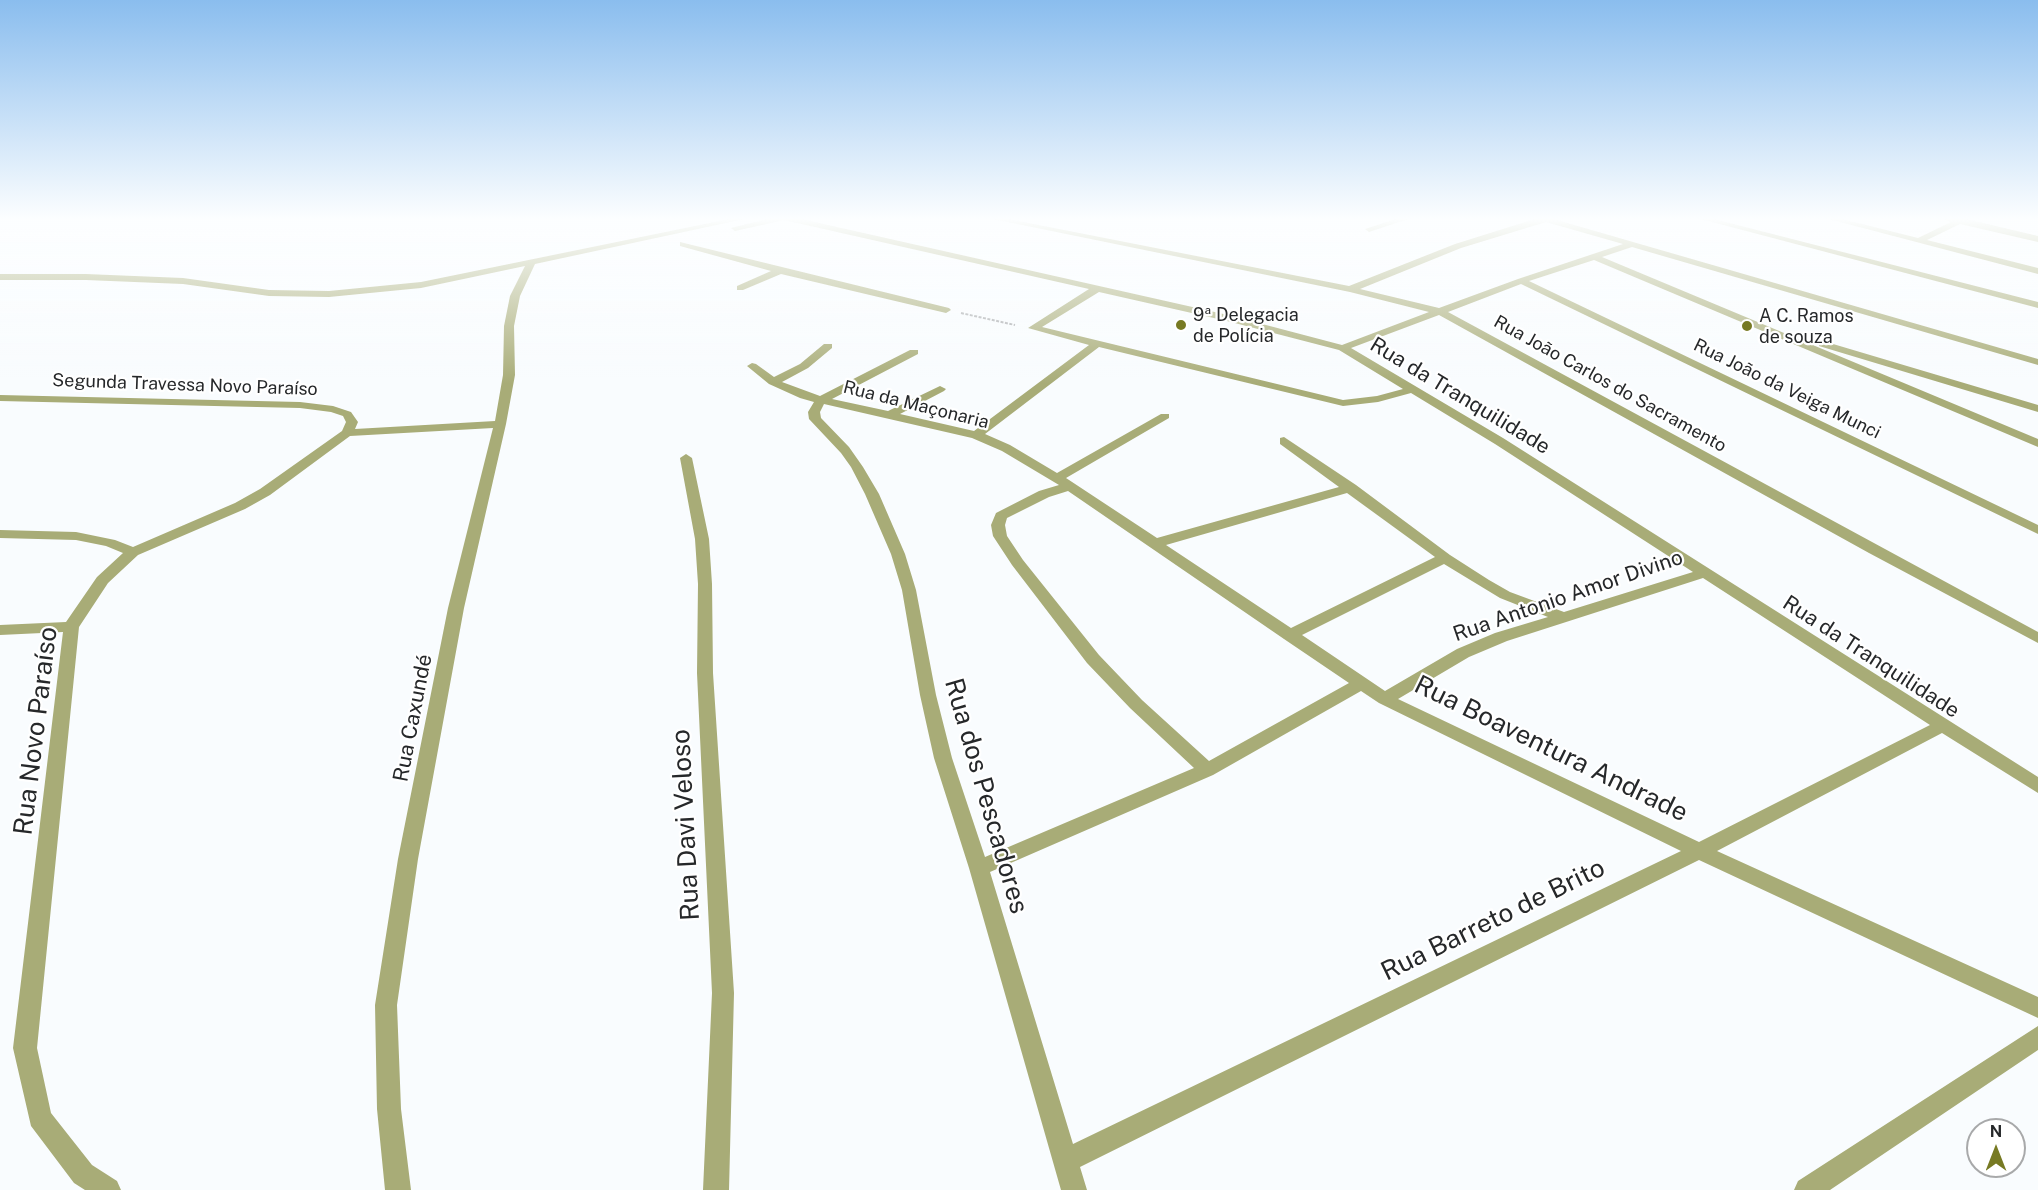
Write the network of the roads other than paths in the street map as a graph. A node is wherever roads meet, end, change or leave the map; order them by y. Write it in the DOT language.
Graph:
graph roads {
  1 [pos="477,274"];
  2 [pos="526,274"];
  3 [pos="774,274"];
  4 [pos="791,274"];
  5 [pos="1034,274"];
  6 [pos="1272,274"];
  7 [pos="1390,274"];
  8 [pos="1543,274"];
  9 [pos="1634,274"];
  10 [pos="1729,274"];
  11 [pos="1916,274"];
  12 [pos="0,278"];
  13 [pos="1521,281"];
  14 [pos="740,288"];
  15 [pos="1098,288"];
  16 [pos="1350,289"];
  17 [pos="2038,305"];
  18 [pos="946,310"];
  19 [pos="1441,312"];
  20 [pos="1756,325"];
  21 [pos="1098,344"];
  22 [pos="828,346"];
  23 [pos="1343,348"];
  24 [pos="914,352"];
  25 [pos="2038,362"];
  26 [pos="752,366"];
  27 [pos="773,382"];
  28 [pos="940,388"];
  29 [pos="1414,389"];
  30 [pos="0,398"];
  31 [pos="821,400"];
  32 [pos="2038,409"];
  33 [pos="890,415"];
  34 [pos="1165,416"];
  35 [pos="500,424"];
  36 [pos="347,433"];
  37 [pos="976,435"];
  38 [pos="1284,441"];
  39 [pos="2038,443"];
  40 [pos="686,458"];
  41 [pos="1064,482"];
  42 [pos="1351,488"];
  43 [pos="2038,530"];
  44 [pos="0,534"];
  45 [pos="1156,543"];
  46 [pos="133,552"];
  47 [pos="1445,558"];
  48 [pos="1704,573"];
  49 [pos="1565,618"];
  50 [pos="71,627"];
  51 [pos="0,630"];
  52 [pos="1290,635"];
  53 [pos="2038,638"];
  54 [pos="1360,684"];
  55 [pos="1385,699"];
  56 [pos="1942,726"];
  57 [pos="1207,770"];
  58 [pos="2038,786"];
  59 [pos="1699,851"];
  60 [pos="979,868"];
  61 [pos="2038,1008"];
  62 [pos="2038,1037"];
  63 [pos="1066,1160"];
  64 [pos="108,1190"];
  65 [pos="398,1190"];
  66 [pos="716,1190"];
  67 [pos="1074,1190"];
  68 [pos="1807,1190"];
  1 -- 12 [label="street"];
  2 -- 35 [label="street, Rua Caxundé"];
  3 -- 14 [label="street"];
  4 -- 18 [label="street"];
  5 -- 15 [label="street, Rua da Tranquilidade"];
  6 -- 16 [label="street, Rua João Carlos do Sacramento"];
  7 -- 16 [label="street"];
  8 -- 13 [label="street"];
  9 -- 20 [label="street"];
  10 -- 25 [label="street"];
  11 -- 17 [label="street"];
  13 -- 19 [label="street"];
  13 -- 43 [label="street, Rua João da Veiga Munci"];
  15 -- 21 [label="street"];
  15 -- 23 [label="street, Rua da Tranquilidade"];
  16 -- 19 [label="street, Rua João Carlos do Sacramento"];
  19 -- 23 [label="street"];
  19 -- 53 [label="street, Rua João Carlos do Sacramento"];
  20 -- 32 [label="street"];
  20 -- 39 [label="street"];
  21 -- 29 [label="street"];
  21 -- 37 [label="street"];
  22 -- 27 [label="street"];
  23 -- 29 [label="street, Rua da Tranquilidade"];
  24 -- 31 [label="street"];
  26 -- 27 [label="street, Rua da Maçonaria"];
  27 -- 31 [label="street, Rua da Maçonaria"];
  28 -- 33 [label="street"];
  29 -- 48 [label="street, Rua da Tranquilidade"];
  30 -- 36 [label="street, Segunda Travessa Novo Paraíso"];
  31 -- 33 [label="street, Rua da Maçonaria"];
  31 -- 60 [label="street, Rua dos Pescadores"];
  33 -- 37 [label="street, Rua da Maçonaria"];
  34 -- 41 [label="street"];
  35 -- 36 [label="street"];
  35 -- 65 [label="street, Rua Caxundé"];
  36 -- 46 [label="street, Rua Novo Paraíso"];
  37 -- 41 [label="street, Rua da Maçonaria"];
  38 -- 42 [label="street"];
  40 -- 66 [label="street, Rua Davi Veloso"];
  41 -- 45 [label="street, Rua Boaventura Andrade"];
  41 -- 57 [label="street"];
  42 -- 45 [label="street"];
  42 -- 47 [label="street"];
  44 -- 46 [label="street"];
  45 -- 52 [label="street, Rua Boaventura Andrade"];
  46 -- 50 [label="street, Rua Novo Paraíso"];
  47 -- 49 [label="street"];
  47 -- 52 [label="street"];
  48 -- 49 [label="street, Rua Antonio Amor Divino"];
  48 -- 56 [label="street, Rua da Tranquilidade"];
  49 -- 55 [label="street, Rua Antonio Amor Divino"];
  50 -- 51 [label="street"];
  50 -- 64 [label="street, Rua Novo Paraíso"];
  52 -- 54 [label="street, Rua Boaventura Andrade"];
  54 -- 55 [label="street, Rua Boaventura Andrade"];
  54 -- 57 [label="street"];
  55 -- 59 [label="street, Rua Boaventura Andrade"];
  56 -- 58 [label="street, Rua da Tranquilidade"];
  56 -- 59 [label="street, Rua Barreto de Brito"];
  57 -- 60 [label="street"];
  59 -- 61 [label="street, Rua Boaventura Andrade"];
  59 -- 63 [label="street, Rua Barreto de Brito"];
  60 -- 63 [label="street, Rua dos Pescadores"];
  62 -- 68 [label="street"];
  63 -- 67 [label="street, Rua dos Pescadores"];
}
